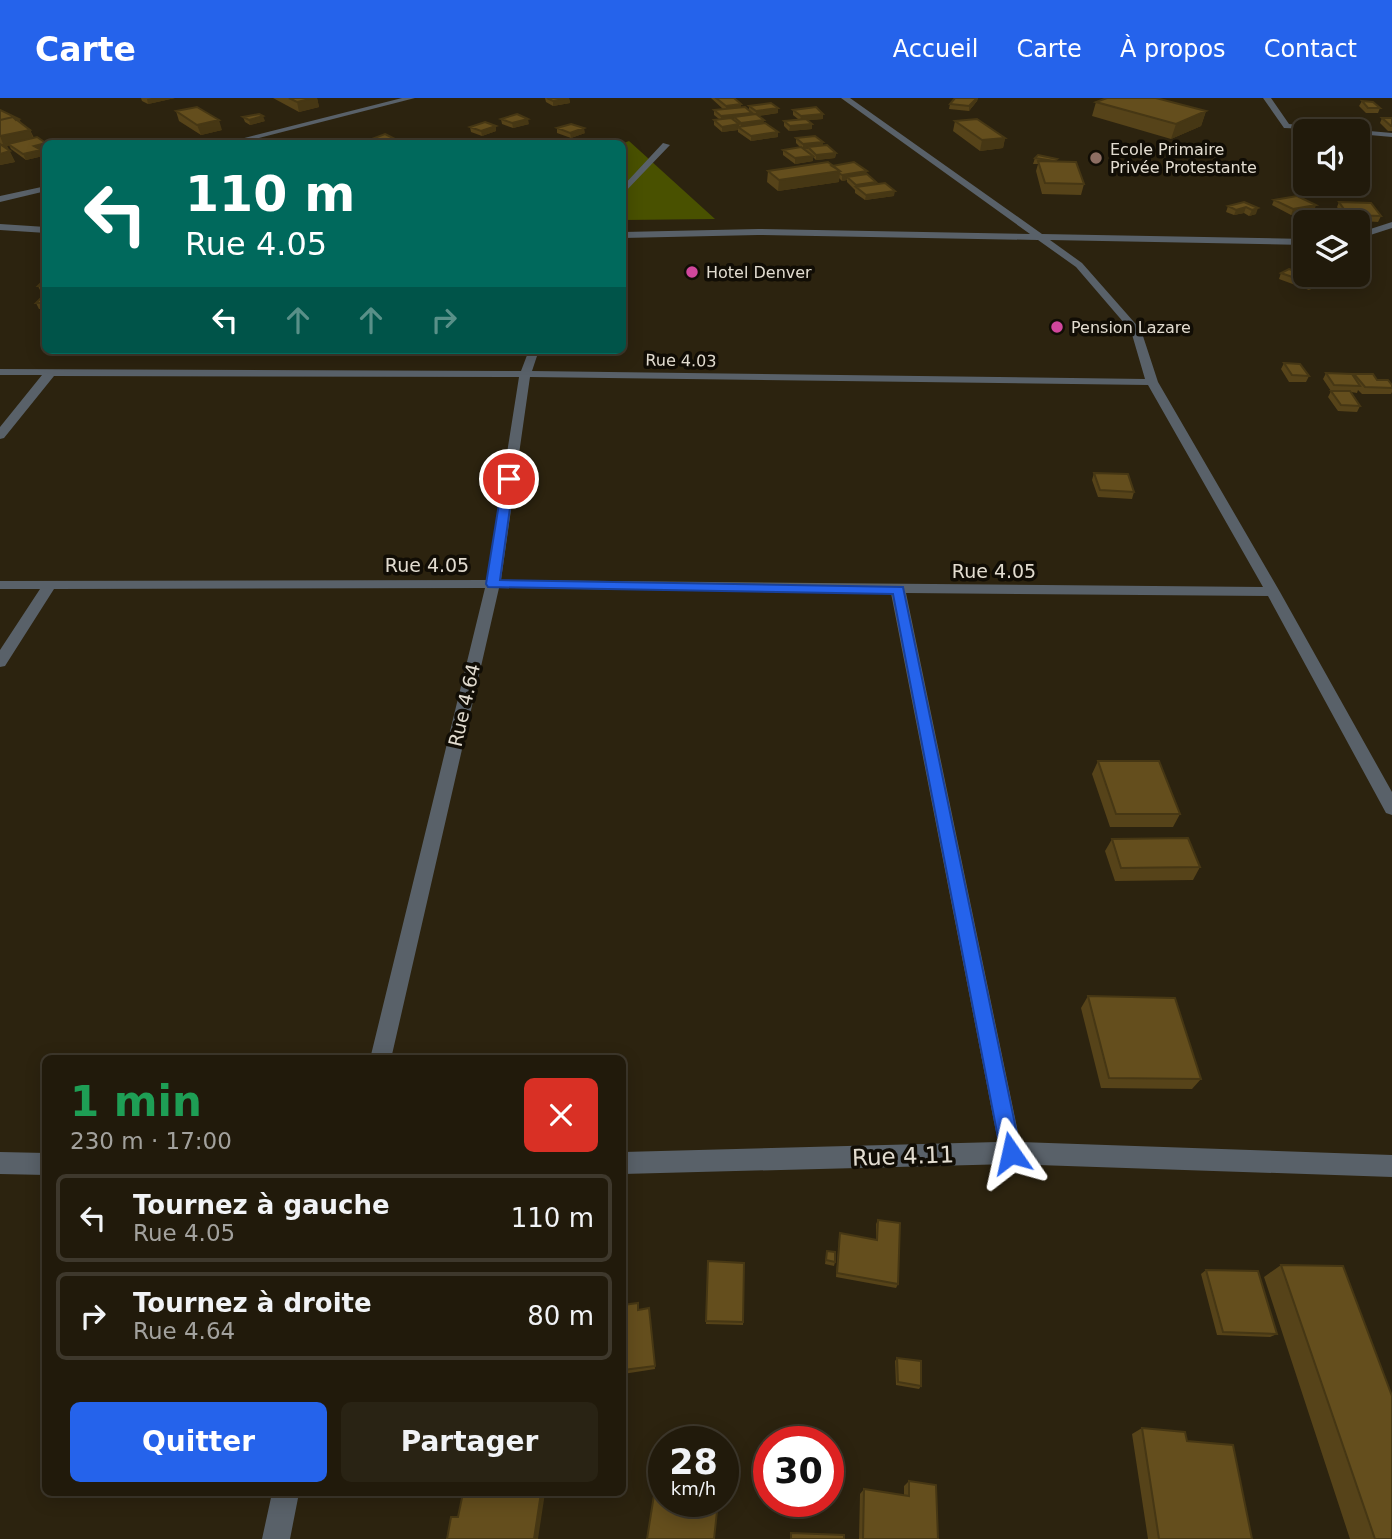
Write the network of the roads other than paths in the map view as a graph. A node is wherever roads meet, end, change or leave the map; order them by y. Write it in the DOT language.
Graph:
graph roads {
  1 [pos="411,98"];
  2 [pos="845,98"];
  3 [pos="1267,98"];
  4 [pos="1293,126"];
  5 [pos="1370,133"];
  6 [pos="1392,135"];
  7 [pos="241,140"];
  8 [pos="666,145"];
  9 [pos="626,188"];
  10 [pos="42,189"];
  11 [pos="0,199"];
  12 [pos="1392,225"];
  13 [pos="0,227"];
  14 [pos="42,229"];
  15 [pos="1370,232"];
  16 [pos="626,235"];
  17 [pos="1044,237"];
  18 [pos="1293,242"];
  19 [pos="532,354"];
  20 [pos="52,371"];
  21 [pos="0,372"];
  22 [pos="525,374"];
  23 [pos="1152,382"];
  24 [pos="0,435"];
  25 [pos="493,584"];
  26 [pos="50,585"];
  27 [pos="0,586"];
  28 [pos="898,590"];
  29 [pos="1273,592"];
  30 [pos="0,662"];
  31 [pos="1392,808"];
  32 [pos="381,1055"];
  33 [pos="1011,1153"];
  34 [pos="0,1163"];
  35 [pos="626,1163"];
  36 [pos="42,1164"];
  37 [pos="1392,1166"];
  38 [pos="284,1496"];
  39 [pos="276,1539"];
  1 -- 7 [label="street"];
  2 -- 17 [label="street"];
  3 -- 4 [label="street"];
  5 -- 6 [label="street"];
  8 -- 9 [label="street"];
  10 -- 11 [label="street"];
  12 -- 15 [label="street"];
  13 -- 14 [label="street"];
  16 -- 17 [label="street"];
  17 -- 18 [label="street"];
  17 -- 23 [label="street"];
  19 -- 22 [label="street, Rue 4.64"];
  20 -- 21 [label="street, Rue 4.03"];
  20 -- 22 [label="street, Rue 4.03"];
  20 -- 24 [label="street"];
  22 -- 23 [label="street, Rue 4.03"];
  22 -- 25 [label="street, Rue 4.64"];
  23 -- 29 [label="street"];
  25 -- 26 [label="street, Rue 4.05"];
  25 -- 28 [label="street, Rue 4.05"];
  25 -- 32 [label="street, Rue 4.64"];
  26 -- 27 [label="street, Rue 4.05"];
  26 -- 30 [label="street"];
  28 -- 29 [label="street, Rue 4.05"];
  28 -- 33 [label="street"];
  29 -- 31 [label="street"];
  33 -- 35 [label="street, Rue 4.11"];
  33 -- 37 [label="street, Rue 4.11"];
  34 -- 36 [label="street"];
  38 -- 39 [label="street"];
}
